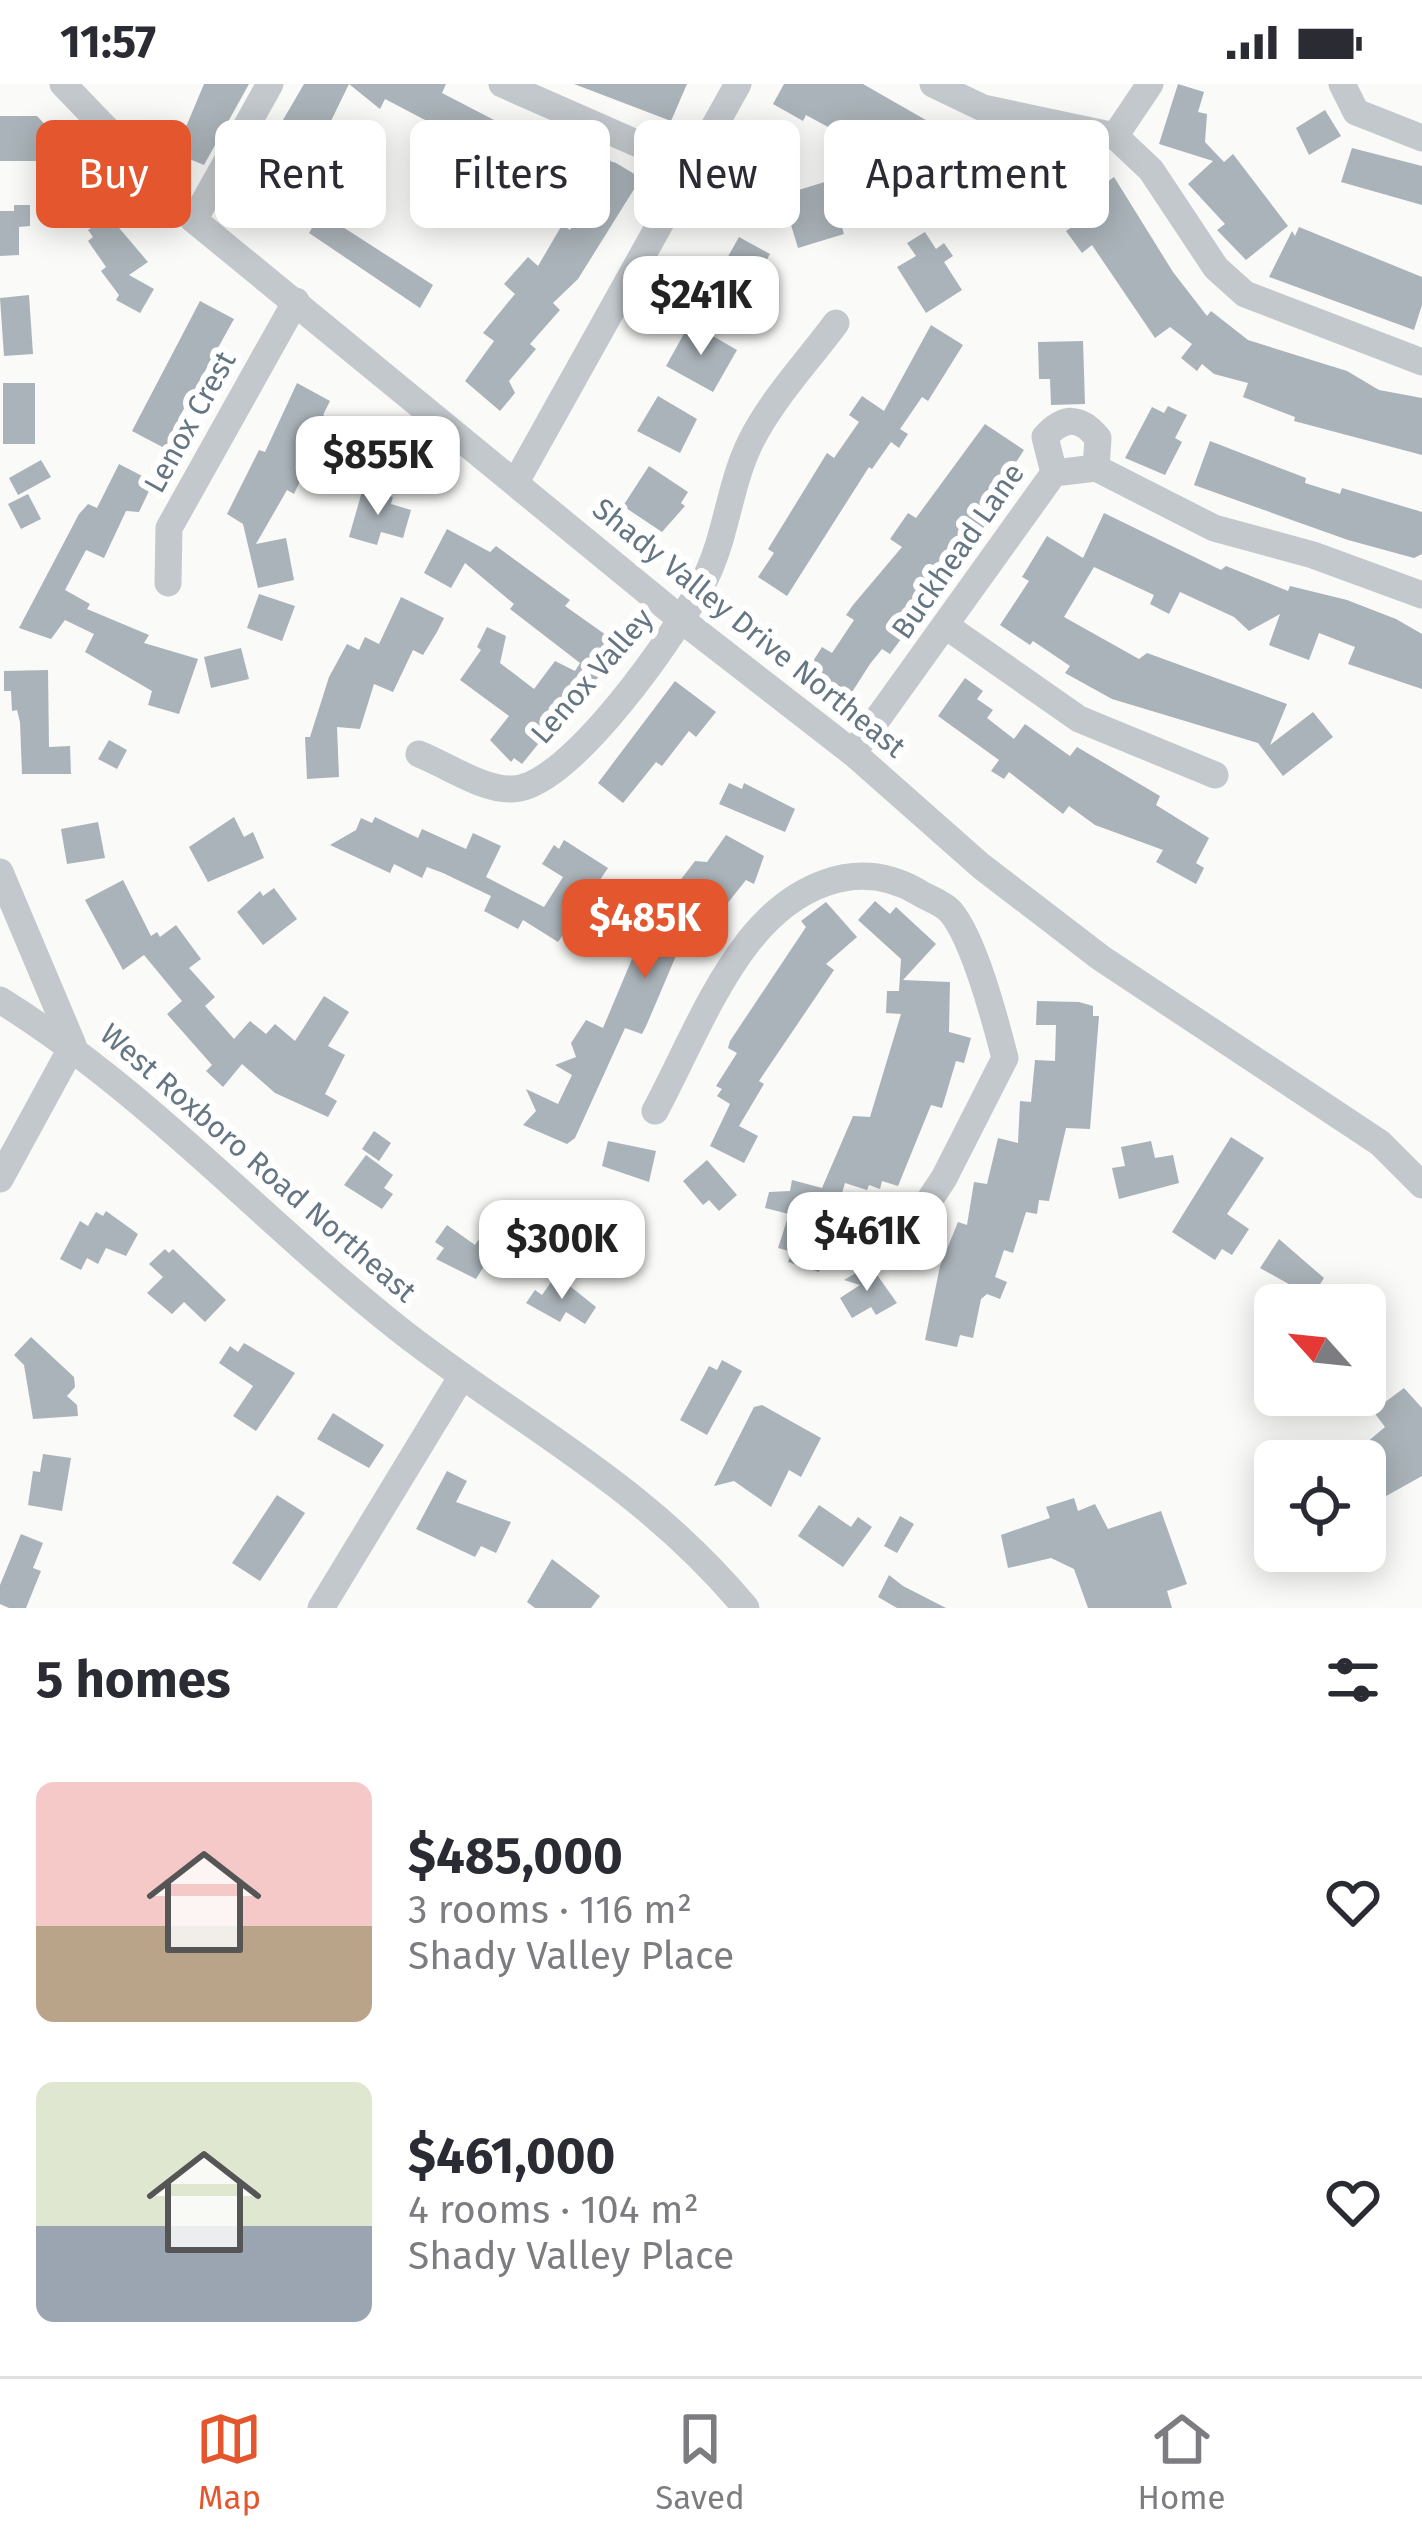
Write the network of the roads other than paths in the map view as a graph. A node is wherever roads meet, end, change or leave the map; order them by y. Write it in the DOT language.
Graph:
graph roads {
  1 [pos="63,84"];
  2 [pos="270,84"];
  3 [pos="502,84"];
  4 [pos="738,84"];
  5 [pos="933,84"];
  6 [pos="1150,84"];
  7 [pos="1342,84"];
  8 [pos="719,120"];
  9 [pos="1115,136"];
  10 [pos="1422,138"];
  11 [pos="634,142"];
  12 [pos="194,220"];
  13 [pos="659,228"];
  14 [pos="296,301"];
  15 [pos="836,322"];
  16 [pos="1422,362"];
  17 [pos="1096,468"];
  18 [pos="1054,473"];
  19 [pos="517,480"];
  20 [pos="168,583"];
  21 [pos="1422,595"];
  22 [pos="683,621"];
  23 [pos="946,626"];
  24 [pos="854,753"];
  25 [pos="419,754"];
  26 [pos="1215,775"];
  27 [pos="981,866"];
  28 [pos="0,872"];
  29 [pos="950,911"];
  30 [pos="0,1000"];
  31 [pos="73,1045"];
  32 [pos="655,1111"];
  33 [pos="0,1179"];
  34 [pos="1422,1185"];
  35 [pos="906,1236"];
  36 [pos="462,1376"];
  37 [pos="321,1608"];
  38 [pos="746,1608"];
  1 -- 12 [label="street, Shady Valley Drive Northeast"];
  2 -- 12 [label="street"];
  3 -- 11 [label="street"];
  4 -- 8 [label="street"];
  5 -- 9 [label="street"];
  6 -- 9 [label="street"];
  7 -- 10 [label="street"];
  9 -- 16 [label="street"];
  12 -- 14 [label="street, Shady Valley Drive Northeast"];
  13 -- 19 [label="street"];
  14 -- 19 [label="street, Shady Valley Drive Northeast"];
  14 -- 20 [label="street, Lenox Crest"];
  15 -- 22 [label="street, Lenox Valley"];
  17 -- 18 [label="street, Buckhead Lane"];
  17 -- 18 [label="street"];
  17 -- 21 [label="street"];
  18 -- 23 [label="street, Buckhead Lane"];
  19 -- 22 [label="street, Shady Valley Drive Northeast"];
  22 -- 24 [label="street, Shady Valley Drive Northeast"];
  22 -- 25 [label="street, Lenox Valley"];
  23 -- 24 [label="street, Buckhead Lane"];
  23 -- 26 [label="street"];
  24 -- 27 [label="street, Shady Valley Drive Northeast"];
  27 -- 29 [label="street"];
  27 -- 34 [label="street, Shady Valley Drive Northeast"];
  28 -- 31 [label="street"];
  29 -- 32 [label="street"];
  29 -- 35 [label="street"];
  30 -- 31 [label="street, West Roxboro Road Northeast"];
  31 -- 33 [label="street"];
  31 -- 36 [label="street, West Roxboro Road Northeast"];
  36 -- 37 [label="street"];
  36 -- 38 [label="street, West Roxboro Road Northeast"];
}
